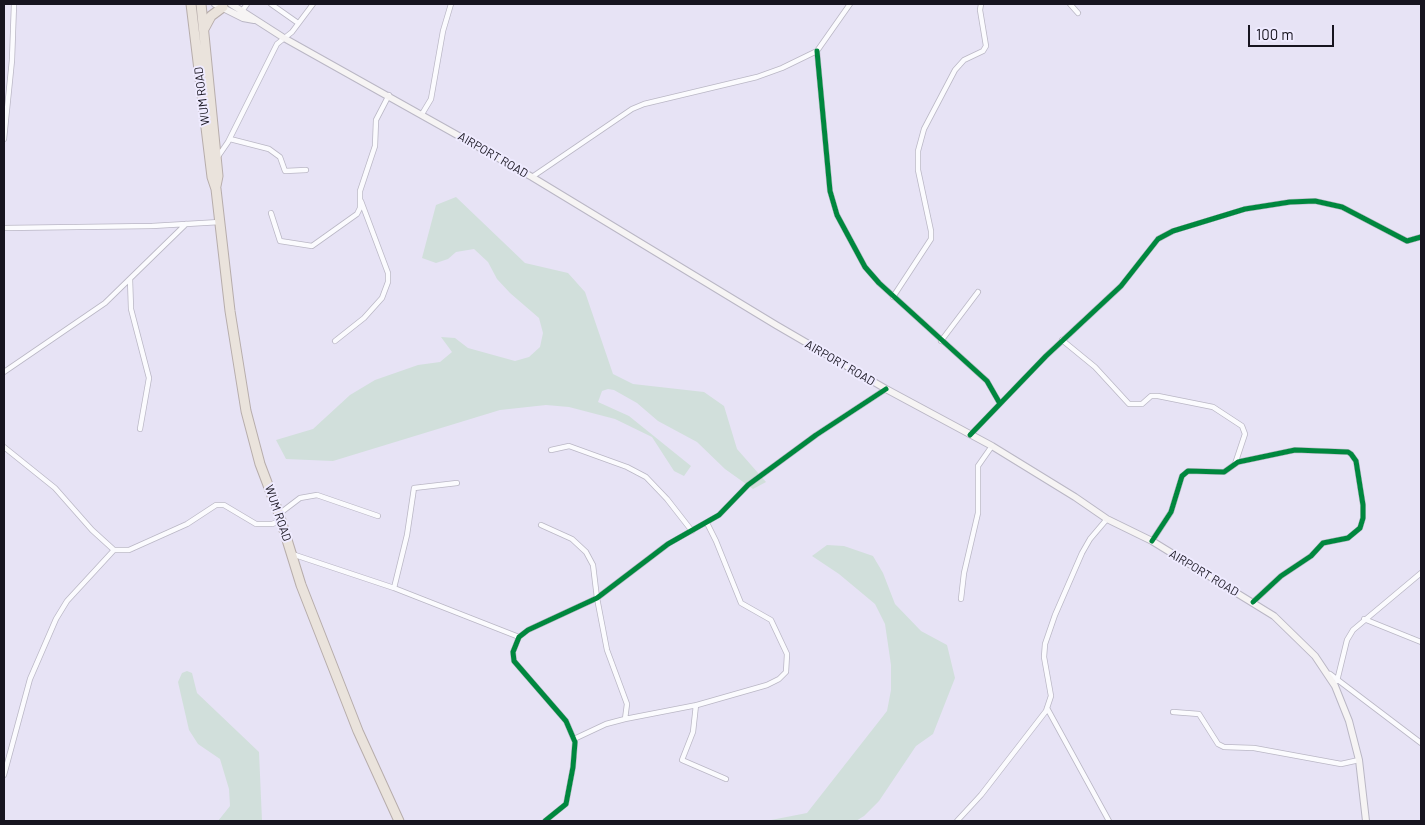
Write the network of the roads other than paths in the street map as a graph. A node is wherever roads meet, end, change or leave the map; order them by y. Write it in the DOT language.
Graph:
graph roads {
  1 [pos="14,4"];
  2 [pos="192,4"];
  3 [pos="201,4"];
  4 [pos="247,4"];
  5 [pos="272,4"];
  6 [pos="313,4"];
  7 [pos="451,4"];
  8 [pos="850,4"];
  9 [pos="981,4"];
  10 [pos="1070,4"];
  11 [pos="223,5"];
  12 [pos="242,11"];
  13 [pos="1078,13"];
  14 [pos="258,21"];
  15 [pos="298,23"];
  16 [pos="204,29"];
  17 [pos="284,38"];
  18 [pos="817,51"];
  19 [pos="389,95"];
  20 [pos="422,114"];
  21 [pos="4,139"];
  22 [pos="229,141"];
  23 [pos="214,142"];
  24 [pos="216,159"];
  25 [pos="306,170"];
  26 [pos="532,178"];
  27 [pos="216,188"];
  28 [pos="359,196"];
  29 [pos="271,213"];
  30 [pos="220,222"];
  31 [pos="186,224"];
  32 [pos="4,228"];
  33 [pos="1421,237"];
  34 [pos="130,280"];
  35 [pos="978,292"];
  36 [pos="893,297"];
  37 [pos="1062,340"];
  38 [pos="335,341"];
  39 [pos="941,341"];
  40 [pos="4,372"];
  41 [pos="886,389"];
  42 [pos="999,402"];
  43 [pos="140,429"];
  44 [pos="970,435"];
  45 [pos="992,446"];
  46 [pos="4,447"];
  47 [pos="550,450"];
  48 [pos="1235,464"];
  49 [pos="457,483"];
  50 [pos="378,516"];
  51 [pos="280,517"];
  52 [pos="1107,519"];
  53 [pos="707,523"];
  54 [pos="541,525"];
  55 [pos="692,531"];
  56 [pos="1152,541"];
  57 [pos="114,550"];
  58 [pos="291,554"];
  59 [pos="1420,574"];
  60 [pos="394,588"];
  61 [pos="597,598"];
  62 [pos="961,599"];
  63 [pos="1253,602"];
  64 [pos="1364,619"];
  65 [pos="519,637"];
  66 [pos="1421,642"];
  67 [pos="1325,670"];
  68 [pos="1337,681"];
  69 [pos="696,705"];
  70 [pos="1047,708"];
  71 [pos="1173,712"];
  72 [pos="625,719"];
  73 [pos="574,739"];
  74 [pos="1421,743"];
  75 [pos="1359,760"];
  76 [pos="4,775"];
  77 [pos="726,779"];
  78 [pos="399,821"];
  79 [pos="545,821"];
  80 [pos="957,821"];
  81 [pos="1109,821"];
  82 [pos="1366,821"];
  1 -- 21 [label="street"];
  2 -- 27 [label="highway, WUM ROAD"];
  3 -- 16 [label="highway, WUM ROAD"];
  4 -- 12 [label="street"];
  5 -- 15 [label="street"];
  6 -- 15 [label="street"];
  7 -- 20 [label="street"];
  8 -- 18 [label="street"];
  9 -- 36 [label="street"];
  10 -- 13 [label="street"];
  11 -- 12 [label="main road, AIRPORT ROAD"];
  11 -- 14 [label="main road, AIRPORT ROAD"];
  11 -- 16 [label="highway"];
  12 -- 14 [label="main road, AIRPORT ROAD"];
  14 -- 17 [label="main road, AIRPORT ROAD"];
  15 -- 17 [label="street"];
  16 -- 23 [label="highway, WUM ROAD"];
  17 -- 19 [label="main road, AIRPORT ROAD"];
  17 -- 22 [label="street"];
  18 -- 26 [label="street"];
  18 -- 36 [label="street"];
  19 -- 20 [label="main road, AIRPORT ROAD"];
  19 -- 28 [label="street"];
  20 -- 26 [label="main road, AIRPORT ROAD"];
  22 -- 23 [label="street"];
  22 -- 24 [label="street"];
  22 -- 25 [label="street"];
  23 -- 24 [label="highway, WUM ROAD"];
  24 -- 27 [label="highway, WUM ROAD"];
  26 -- 41 [label="main road, AIRPORT ROAD"];
  27 -- 30 [label="highway, WUM ROAD"];
  28 -- 29 [label="street"];
  28 -- 38 [label="street"];
  30 -- 31 [label="street"];
  30 -- 51 [label="highway, WUM ROAD"];
  31 -- 32 [label="street"];
  31 -- 34 [label="street"];
  33 -- 37 [label="street"];
  34 -- 40 [label="street"];
  34 -- 43 [label="street"];
  35 -- 39 [label="street"];
  36 -- 39 [label="street"];
  37 -- 42 [label="street"];
  37 -- 48 [label="street"];
  39 -- 42 [label="street"];
  41 -- 44 [label="main road, AIRPORT ROAD"];
  41 -- 53 [label="street"];
  42 -- 44 [label="street"];
  44 -- 45 [label="main road, AIRPORT ROAD"];
  45 -- 52 [label="main road, AIRPORT ROAD"];
  45 -- 62 [label="street"];
  46 -- 57 [label="street"];
  47 -- 55 [label="street"];
  48 -- 56 [label="street"];
  48 -- 63 [label="street"];
  49 -- 60 [label="street"];
  50 -- 51 [label="street"];
  51 -- 57 [label="street"];
  51 -- 58 [label="highway, WUM ROAD"];
  52 -- 56 [label="main road, AIRPORT ROAD"];
  52 -- 70 [label="street"];
  53 -- 55 [label="street"];
  53 -- 69 [label="street"];
  54 -- 61 [label="street"];
  55 -- 61 [label="street"];
  56 -- 63 [label="main road, AIRPORT ROAD"];
  57 -- 76 [label="street"];
  58 -- 60 [label="street"];
  58 -- 78 [label="highway, WUM ROAD"];
  59 -- 64 [label="street"];
  60 -- 65 [label="street"];
  61 -- 65 [label="street"];
  61 -- 72 [label="street"];
  63 -- 67 [label="main road, AIRPORT ROAD"];
  64 -- 66 [label="street"];
  64 -- 68 [label="street"];
  65 -- 73 [label="street"];
  67 -- 68 [label="street"];
  67 -- 75 [label="main road, AIRPORT ROAD"];
  68 -- 74 [label="street"];
  69 -- 72 [label="street"];
  69 -- 77 [label="street"];
  70 -- 80 [label="street"];
  70 -- 81 [label="street"];
  71 -- 75 [label="street"];
  72 -- 73 [label="street"];
  73 -- 79 [label="street"];
  75 -- 82 [label="main road, AIRPORT ROAD"];
}
